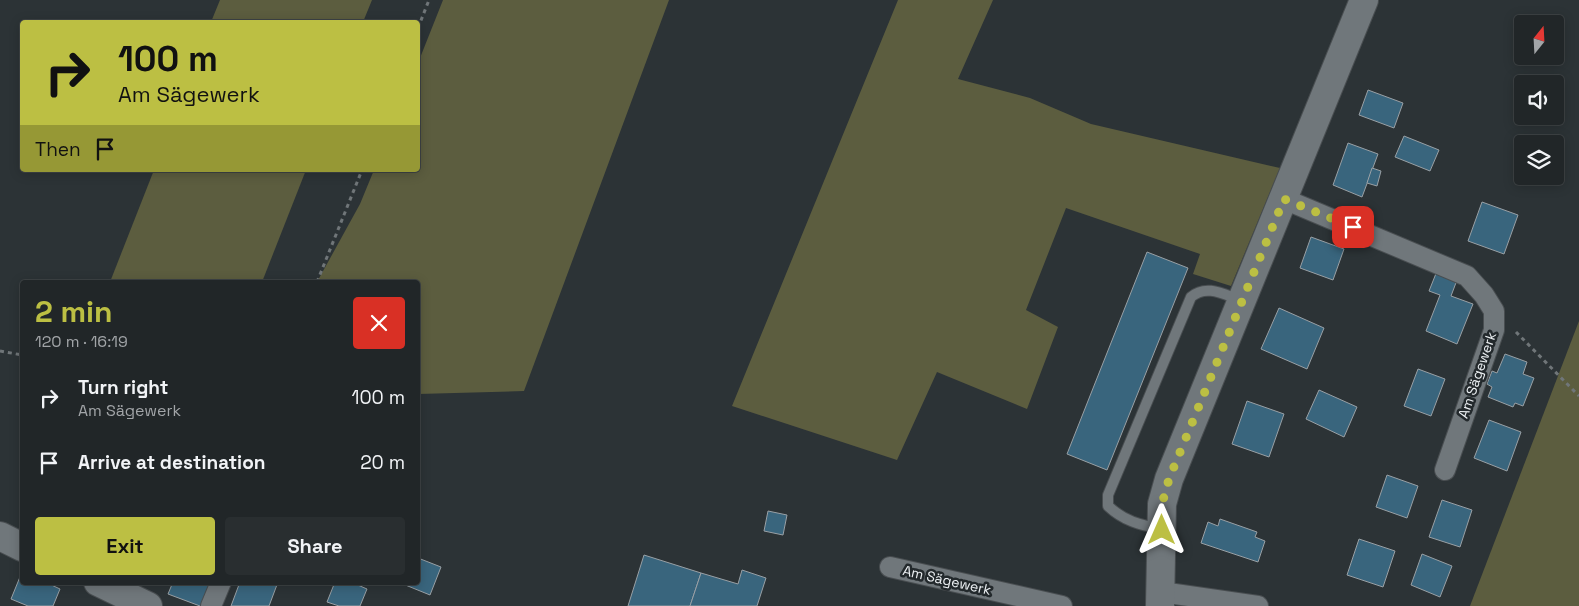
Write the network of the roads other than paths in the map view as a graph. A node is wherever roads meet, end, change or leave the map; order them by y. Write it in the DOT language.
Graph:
graph roads {
  1 [pos="1364,0"];
  2 [pos="1284,199"];
  3 [pos="1242,300"];
  4 [pos="1445,470"];
  5 [pos="1162,530"];
  6 [pos="0,536"];
  7 [pos="20,546"];
  8 [pos="890,566"];
  9 [pos="104,585"];
  10 [pos="220,585"];
  11 [pos="1161,599"];
  12 [pos="148,606"];
  13 [pos="211,606"];
  14 [pos="1062,606"];
  15 [pos="1258,606"];
  1 -- 2 [label="street"];
  2 -- 3 [label="street"];
  2 -- 4 [label="street, Am Sägewerk"];
  3 -- 5 [label="street"];
  3 -- 5 [label="lane"];
  5 -- 11 [label="street"];
  6 -- 7 [label="street"];
  8 -- 14 [label="street, Am Sägewerk"];
  9 -- 12 [label="street"];
  10 -- 13 [label="street"];
  11 -- 15 [label="street"];
}
